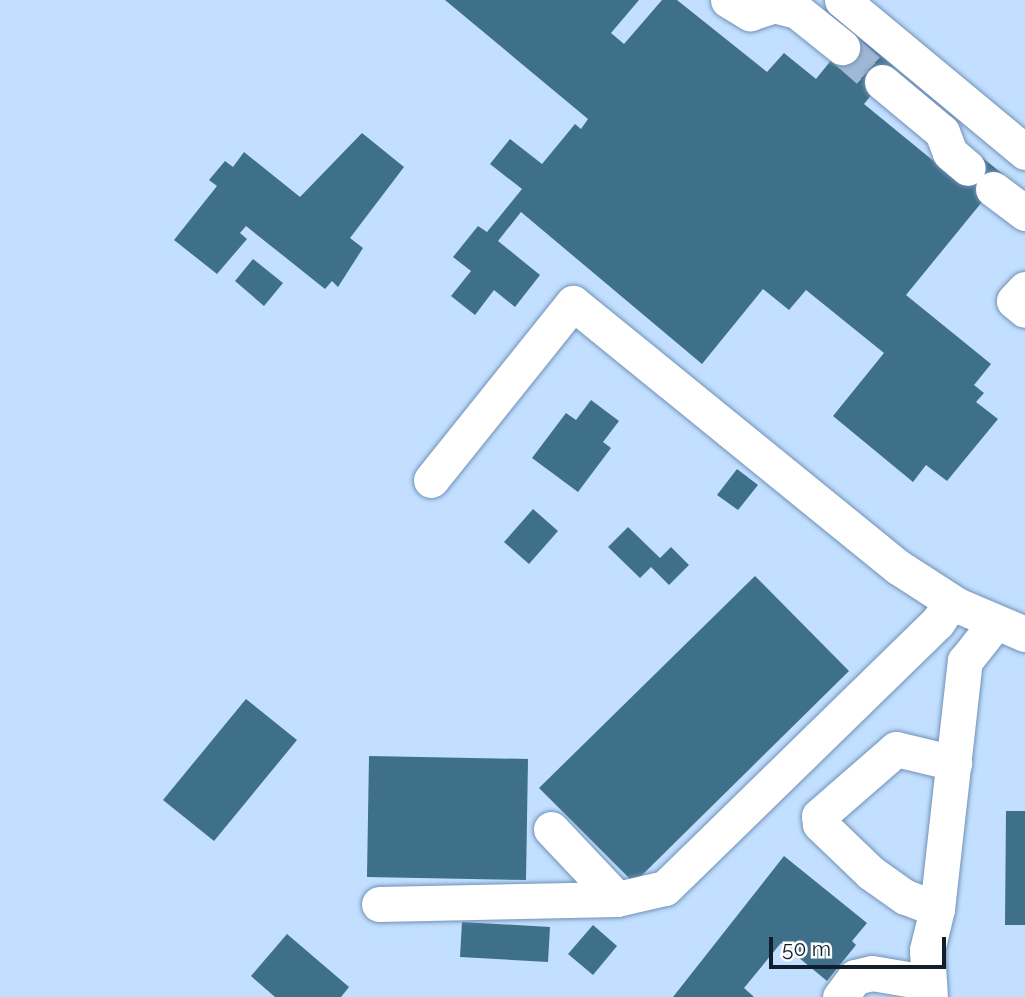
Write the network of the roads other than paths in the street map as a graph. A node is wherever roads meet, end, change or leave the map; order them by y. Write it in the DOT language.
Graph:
graph roads {
  1 [pos="728,0"];
  2 [pos="842,0"];
  3 [pos="842,47"];
  4 [pos="881,82"];
  5 [pos="1025,152"];
  6 [pos="1025,213"];
  7 [pos="1025,289"];
  8 [pos="1025,310"];
  9 [pos="431,480"];
  10 [pos="951,602"];
  11 [pos="1010,629"];
  12 [pos="954,763"];
  13 [pos="551,829"];
  14 [pos="617,899"];
  15 [pos="379,904"];
  16 [pos="937,909"];
  17 [pos="927,990"];
  18 [pos="840,997"];
  1 -- 3 [label="lane"];
  2 -- 5 [label="lane"];
  4 -- 6 [label="lane"];
  7 -- 8 [label="lane"];
  9 -- 10 [label="lane"];
  10 -- 11 [label="lane"];
  10 -- 14 [label="lane"];
  11 -- 12 [label="lane"];
  12 -- 16 [label="lane"];
  12 -- 16 [label="lane"];
  13 -- 14 [label="lane"];
  14 -- 15 [label="lane"];
  16 -- 17 [label="lane"];
  17 -- 18 [label="lane"];
}
